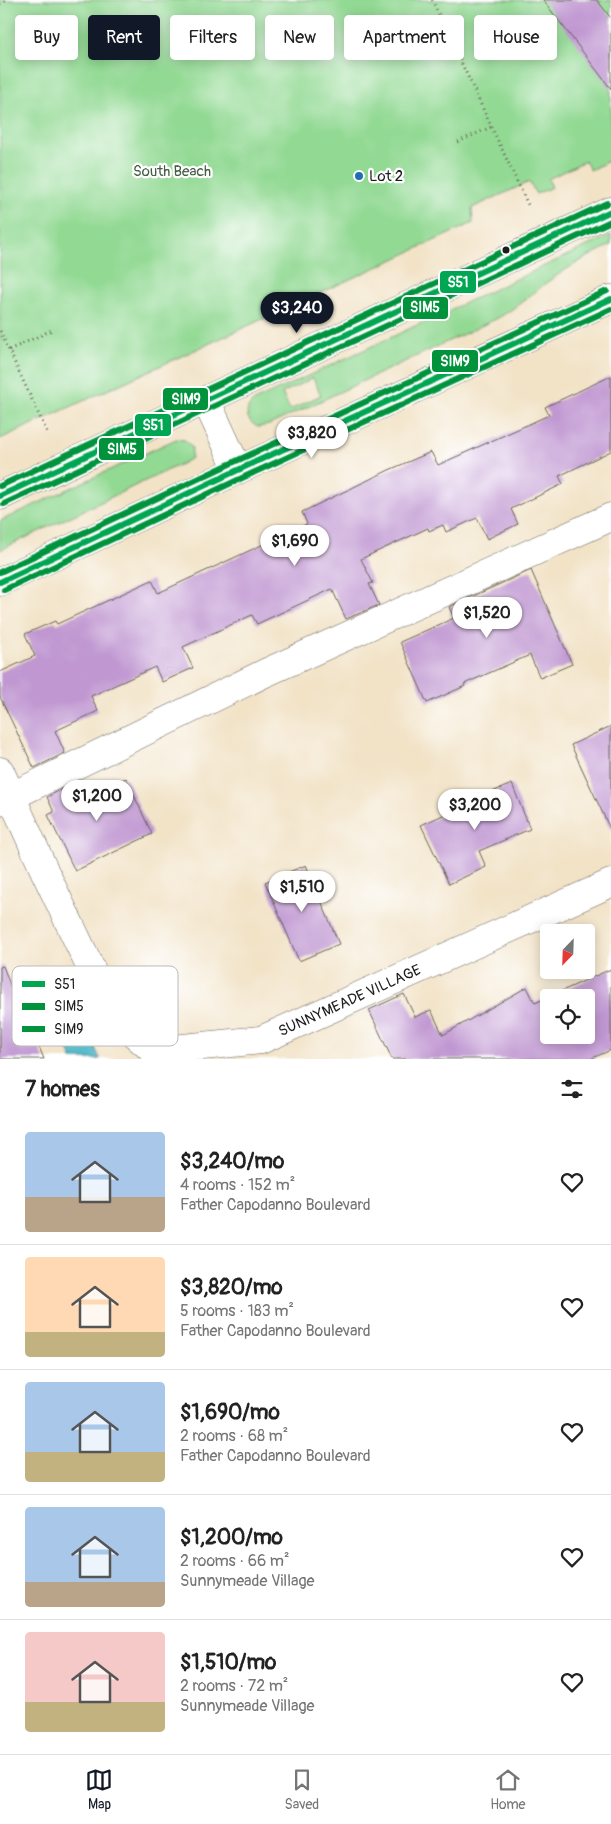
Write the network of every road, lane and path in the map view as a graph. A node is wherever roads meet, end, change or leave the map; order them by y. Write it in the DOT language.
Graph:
graph roads {
  1 [pos="7,0"];
  2 [pos="432,0"];
  3 [pos="0,4"];
  4 [pos="491,127"];
  5 [pos="458,142"];
  6 [pos="528,207"];
  7 [pos="611,211"];
  8 [pos="611,299"];
  9 [pos="54,329"];
  10 [pos="0,331"];
  11 [pos="9,350"];
  12 [pos="206,400"];
  13 [pos="47,432"];
  14 [pos="238,470"];
  15 [pos="0,496"];
  16 [pos="611,517"];
  17 [pos="0,582"];
  18 [pos="0,771"];
  19 [pos="6,799"];
  20 [pos="611,883"];
  21 [pos="89,966"];
  22 [pos="148,1046"];
  1 -- 3 [label="path"];
  2 -- 4 [label="path"];
  4 -- 5 [label="path"];
  4 -- 6 [label="path"];
  7 -- 12 [label="main road"];
  8 -- 14 [label="main road"];
  9 -- 11 [label="path"];
  10 -- 11 [label="path"];
  11 -- 13 [label="path"];
  12 -- 14 [label="main road"];
  12 -- 15 [label="main road"];
  14 -- 17 [label="main road"];
  16 -- 19 [label="main road"];
  18 -- 19 [label="main road, SUNNYMEADE VILLAGE"];
  19 -- 21 [label="main road, SUNNYMEADE VILLAGE"];
  20 -- 22 [label="main road, SUNNYMEADE VILLAGE"];
}
